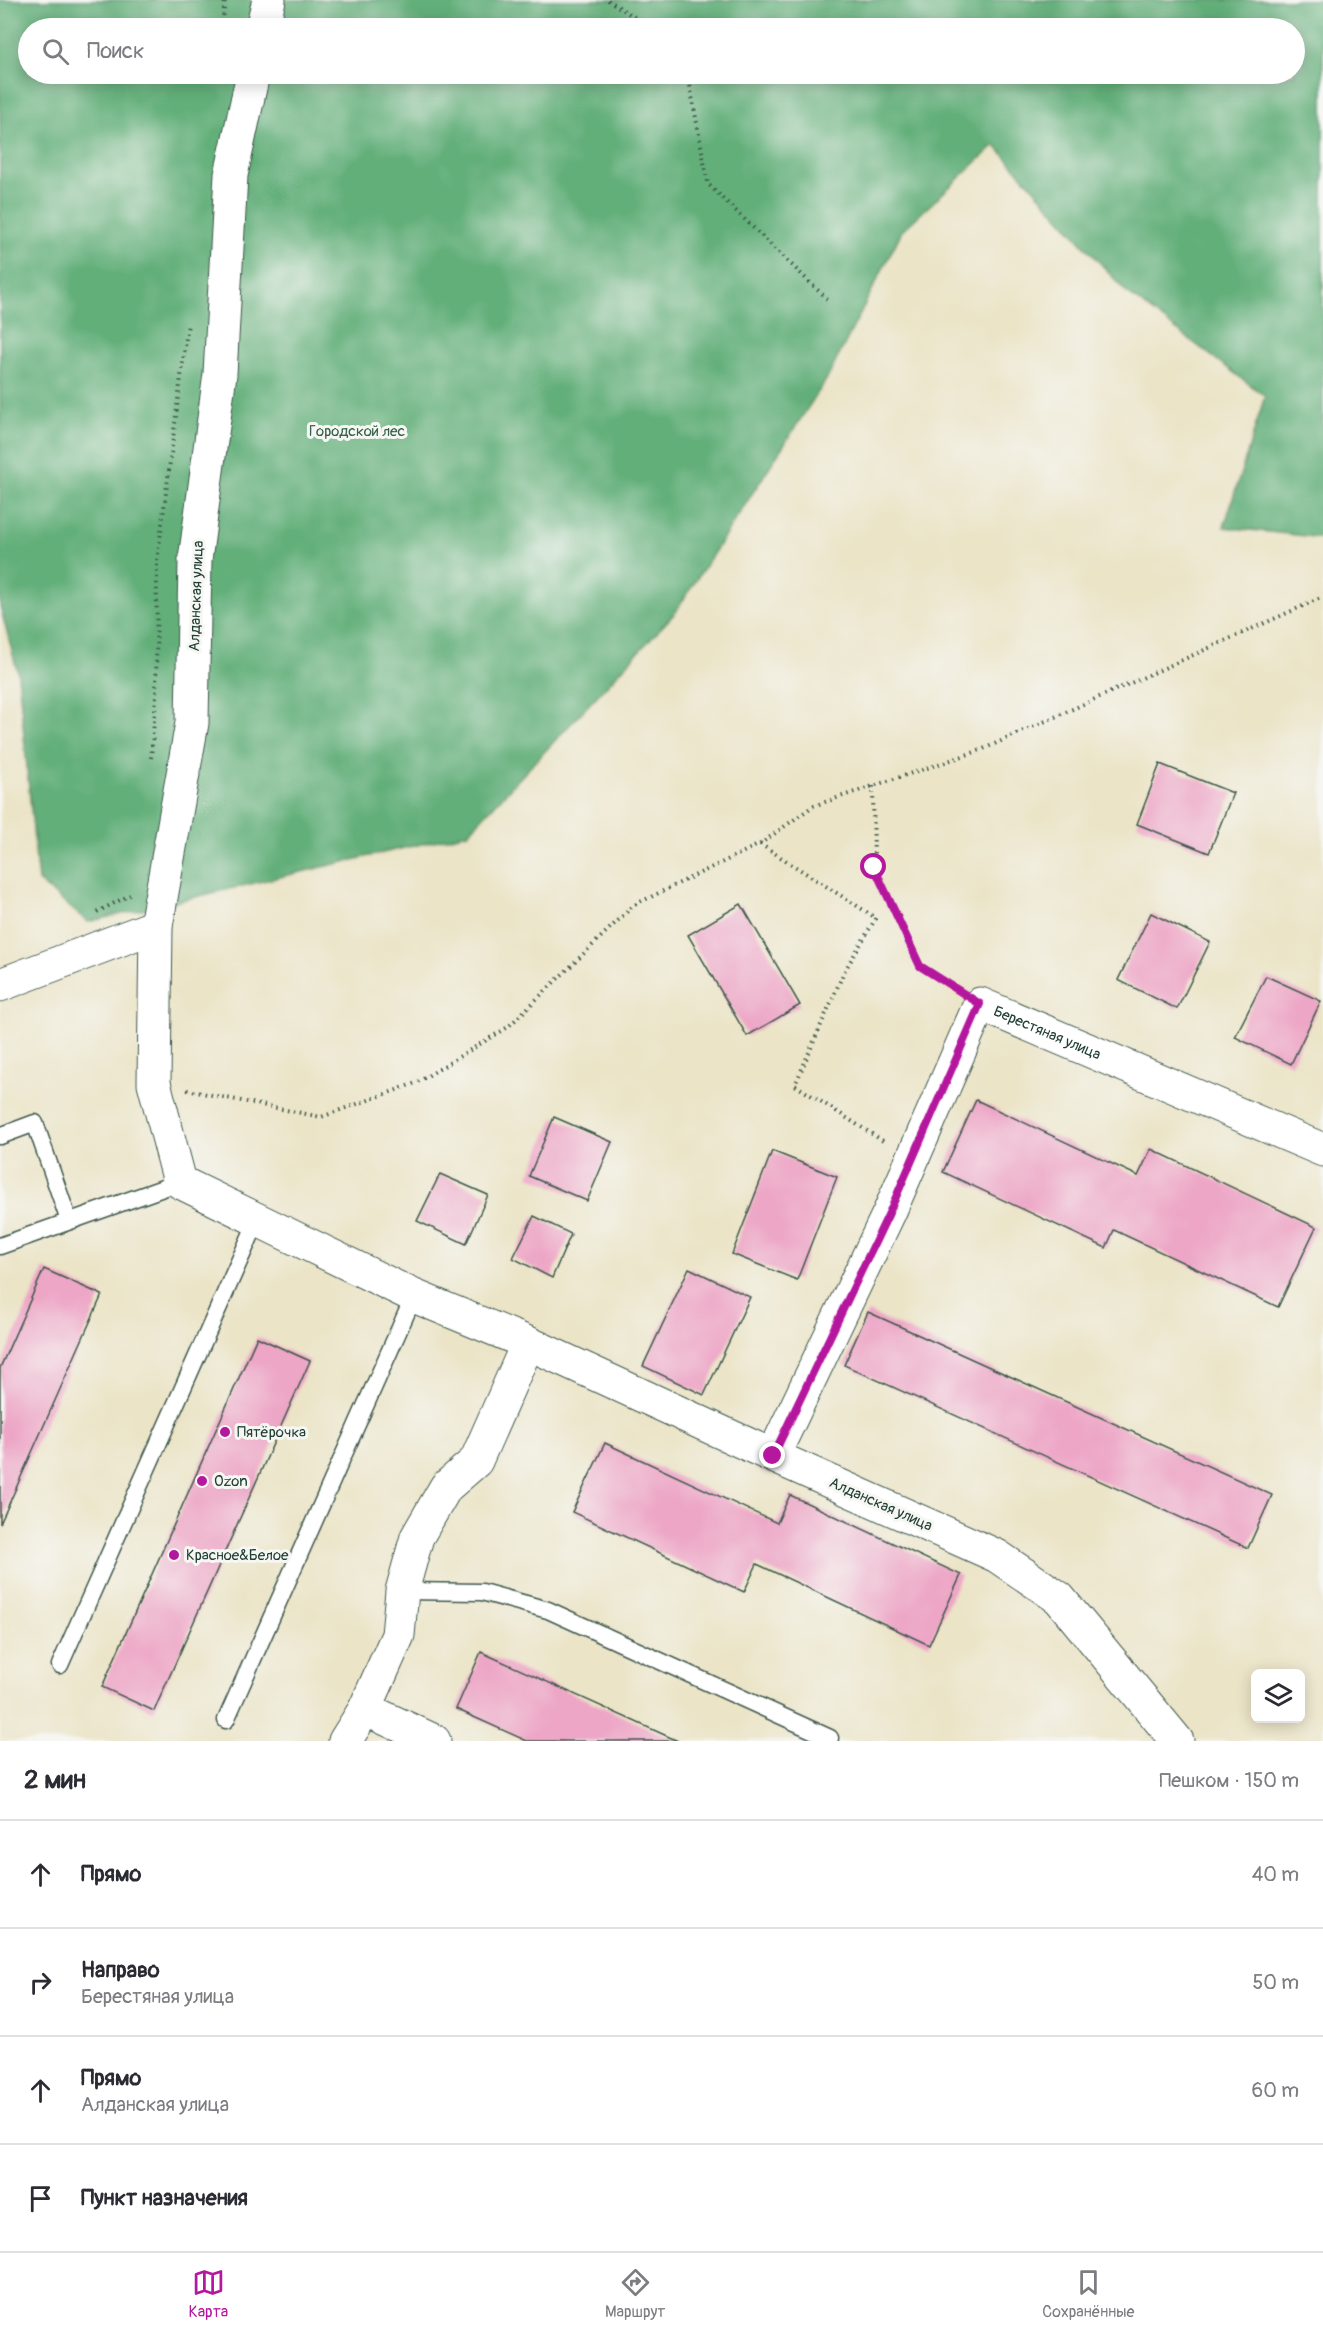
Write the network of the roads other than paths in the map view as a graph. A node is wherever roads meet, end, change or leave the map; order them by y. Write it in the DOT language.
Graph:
graph roads {
  1 [pos="269,0"];
  2 [pos="264,18"];
  3 [pos="251,84"];
  4 [pos="156,926"];
  5 [pos="0,985"];
  6 [pos="0,1136"];
  7 [pos="1323,1150"];
  8 [pos="180,1182"];
  9 [pos="69,1221"];
  10 [pos="257,1221"];
  11 [pos="0,1227"];
  12 [pos="1,1245"];
  13 [pos="414,1296"];
  14 [pos="528,1343"];
  15 [pos="773,1456"];
  16 [pos="402,1591"];
  17 [pos="60,1665"];
  18 [pos="365,1709"];
  19 [pos="226,1720"];
  20 [pos="830,1738"];
  21 [pos="345,1741"];
  22 [pos="434,1741"];
  23 [pos="1176,1741"];
  1 -- 2 [label="street"];
  3 -- 4 [label="street, Алданская улица"];
  4 -- 5 [label="street"];
  4 -- 8 [label="street, Алданская улица"];
  6 -- 9 [label="lane"];
  7 -- 15 [label="street, Берестяная улица"];
  8 -- 9 [label="lane"];
  8 -- 10 [label="street, Алданская улица"];
  9 -- 12 [label="lane"];
  10 -- 13 [label="street, Алданская улица"];
  10 -- 17 [label="lane"];
  11 -- 12 [label="lane"];
  13 -- 14 [label="street, Алданская улица"];
  13 -- 19 [label="lane"];
  14 -- 15 [label="street, Алданская улица"];
  14 -- 16 [label="street"];
  15 -- 23 [label="street, Алданская улица"];
  16 -- 18 [label="street"];
  16 -- 20 [label="lane"];
  18 -- 21 [label="street"];
  18 -- 22 [label="street"];
}
